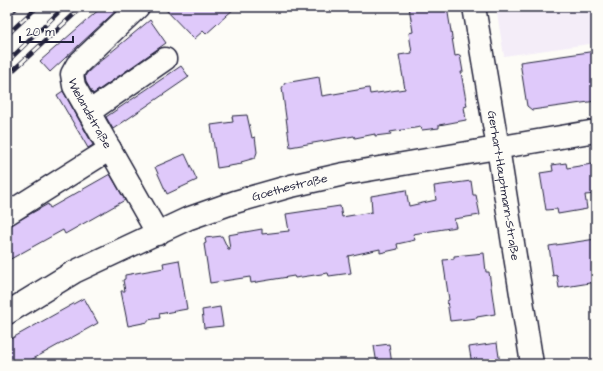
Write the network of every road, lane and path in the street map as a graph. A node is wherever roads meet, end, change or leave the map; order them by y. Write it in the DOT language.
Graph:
graph roads {
  1 [pos="138,7"];
  2 [pos="474,7"];
  3 [pos="165,59"];
  4 [pos="89,112"];
  5 [pos="596,131"];
  6 [pos="498,148"];
  7 [pos="110,149"];
  8 [pos="7,214"];
  9 [pos="158,234"];
  10 [pos="7,313"];
  11 [pos="532,364"];
  1 -- 4 [label="street, Wielandstraße"];
  2 -- 6 [label="street, Gerhart-Hauptmann-Straße"];
  3 -- 4 [label="street"];
  4 -- 7 [label="street, Wielandstraße"];
  5 -- 6 [label="street, Goethestraße"];
  6 -- 9 [label="street, Goethestraße"];
  6 -- 11 [label="street, Gerhart-Hauptmann-Straße"];
  7 -- 8 [label="street"];
  7 -- 9 [label="street, Wielandstraße"];
  9 -- 10 [label="street, Goethestraße"];
}
